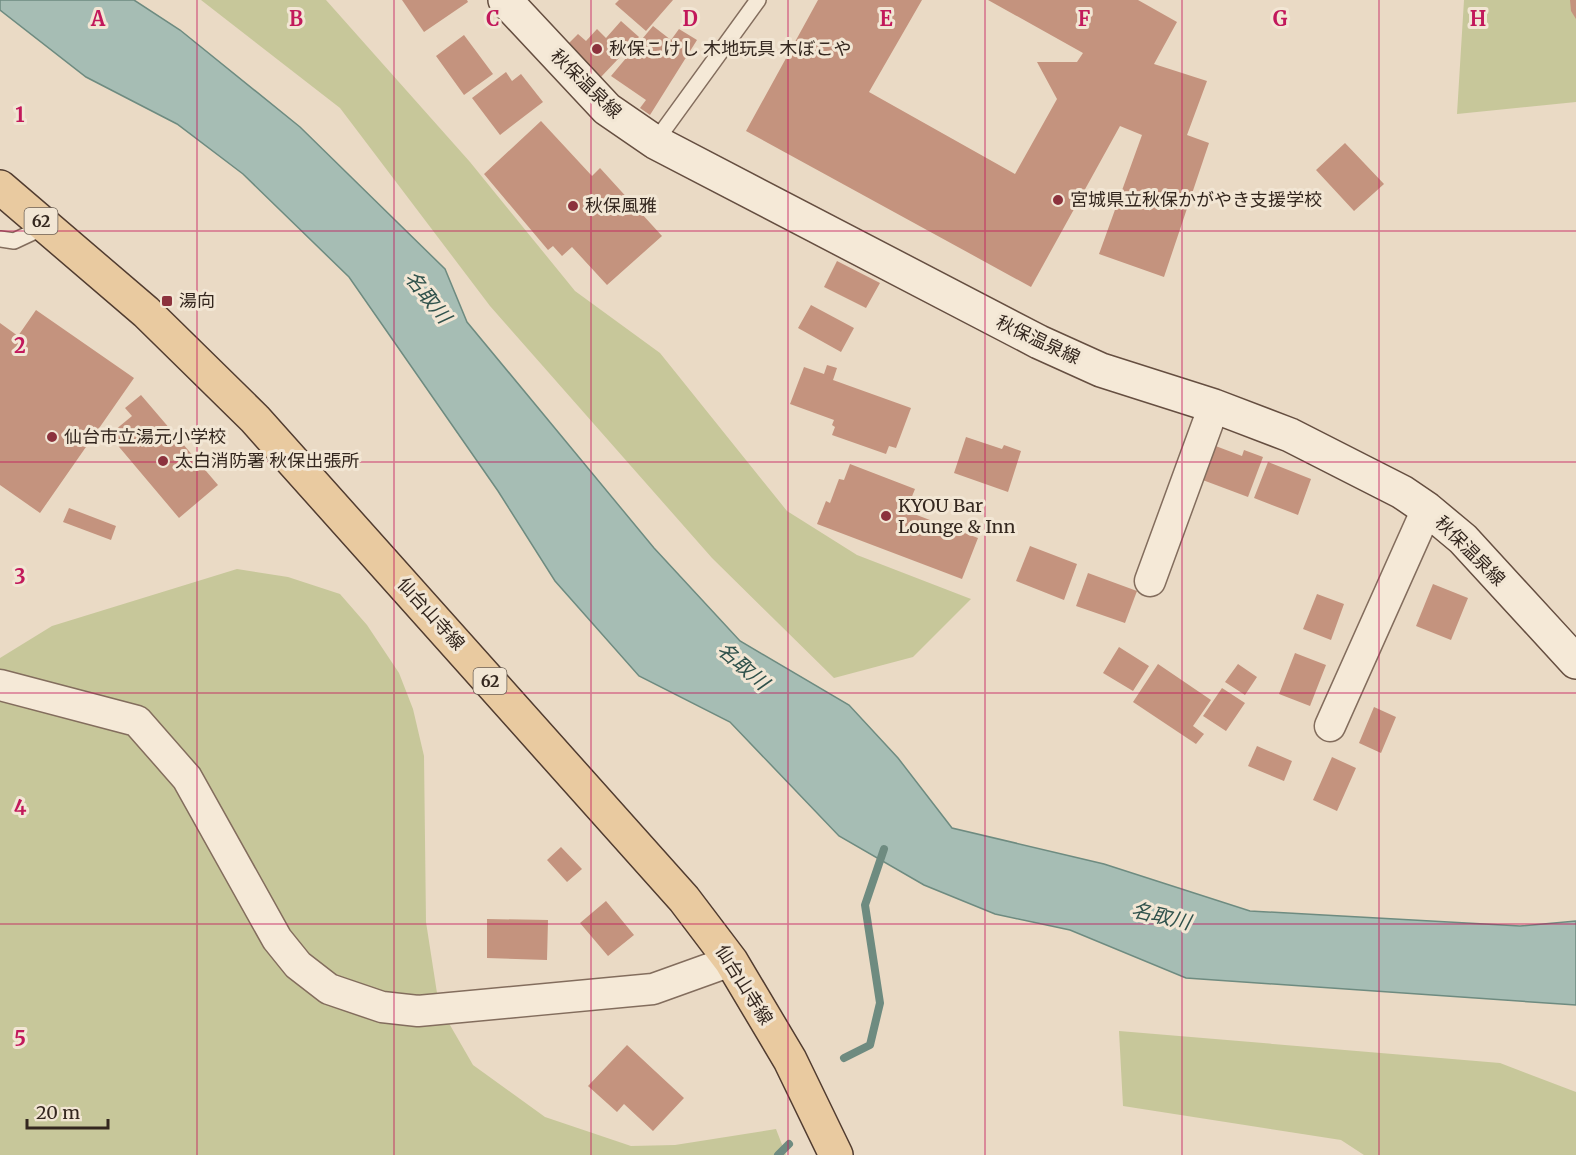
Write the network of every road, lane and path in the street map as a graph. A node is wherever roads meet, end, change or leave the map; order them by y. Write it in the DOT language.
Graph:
graph roads {
  1 [pos="505,0"];
  2 [pos="758,0"];
  3 [pos="655,142"];
  4 [pos="0,187"];
  5 [pos="46,226"];
  6 [pos="0,239"];
  7 [pos="1214,406"];
  8 [pos="1427,509"];
  9 [pos="1150,581"];
  10 [pos="1576,662"];
  11 [pos="0,685"];
  12 [pos="1330,726"];
  13 [pos="731,961"];
  14 [pos="836,1155"];
  1 -- 3 [label="main road, 秋保温泉線"];
  2 -- 3 [label="lane"];
  3 -- 7 [label="main road, 秋保温泉線"];
  4 -- 5 [label="main road, 仙台山寺線 / 62"];
  5 -- 6 [label="lane"];
  5 -- 13 [label="main road, 仙台山寺線 / 62"];
  7 -- 8 [label="main road, 秋保温泉線"];
  7 -- 9 [label="street"];
  8 -- 10 [label="main road, 秋保温泉線"];
  8 -- 12 [label="street"];
  11 -- 13 [label="street"];
  13 -- 14 [label="main road, 仙台山寺線 / 62"];
}
